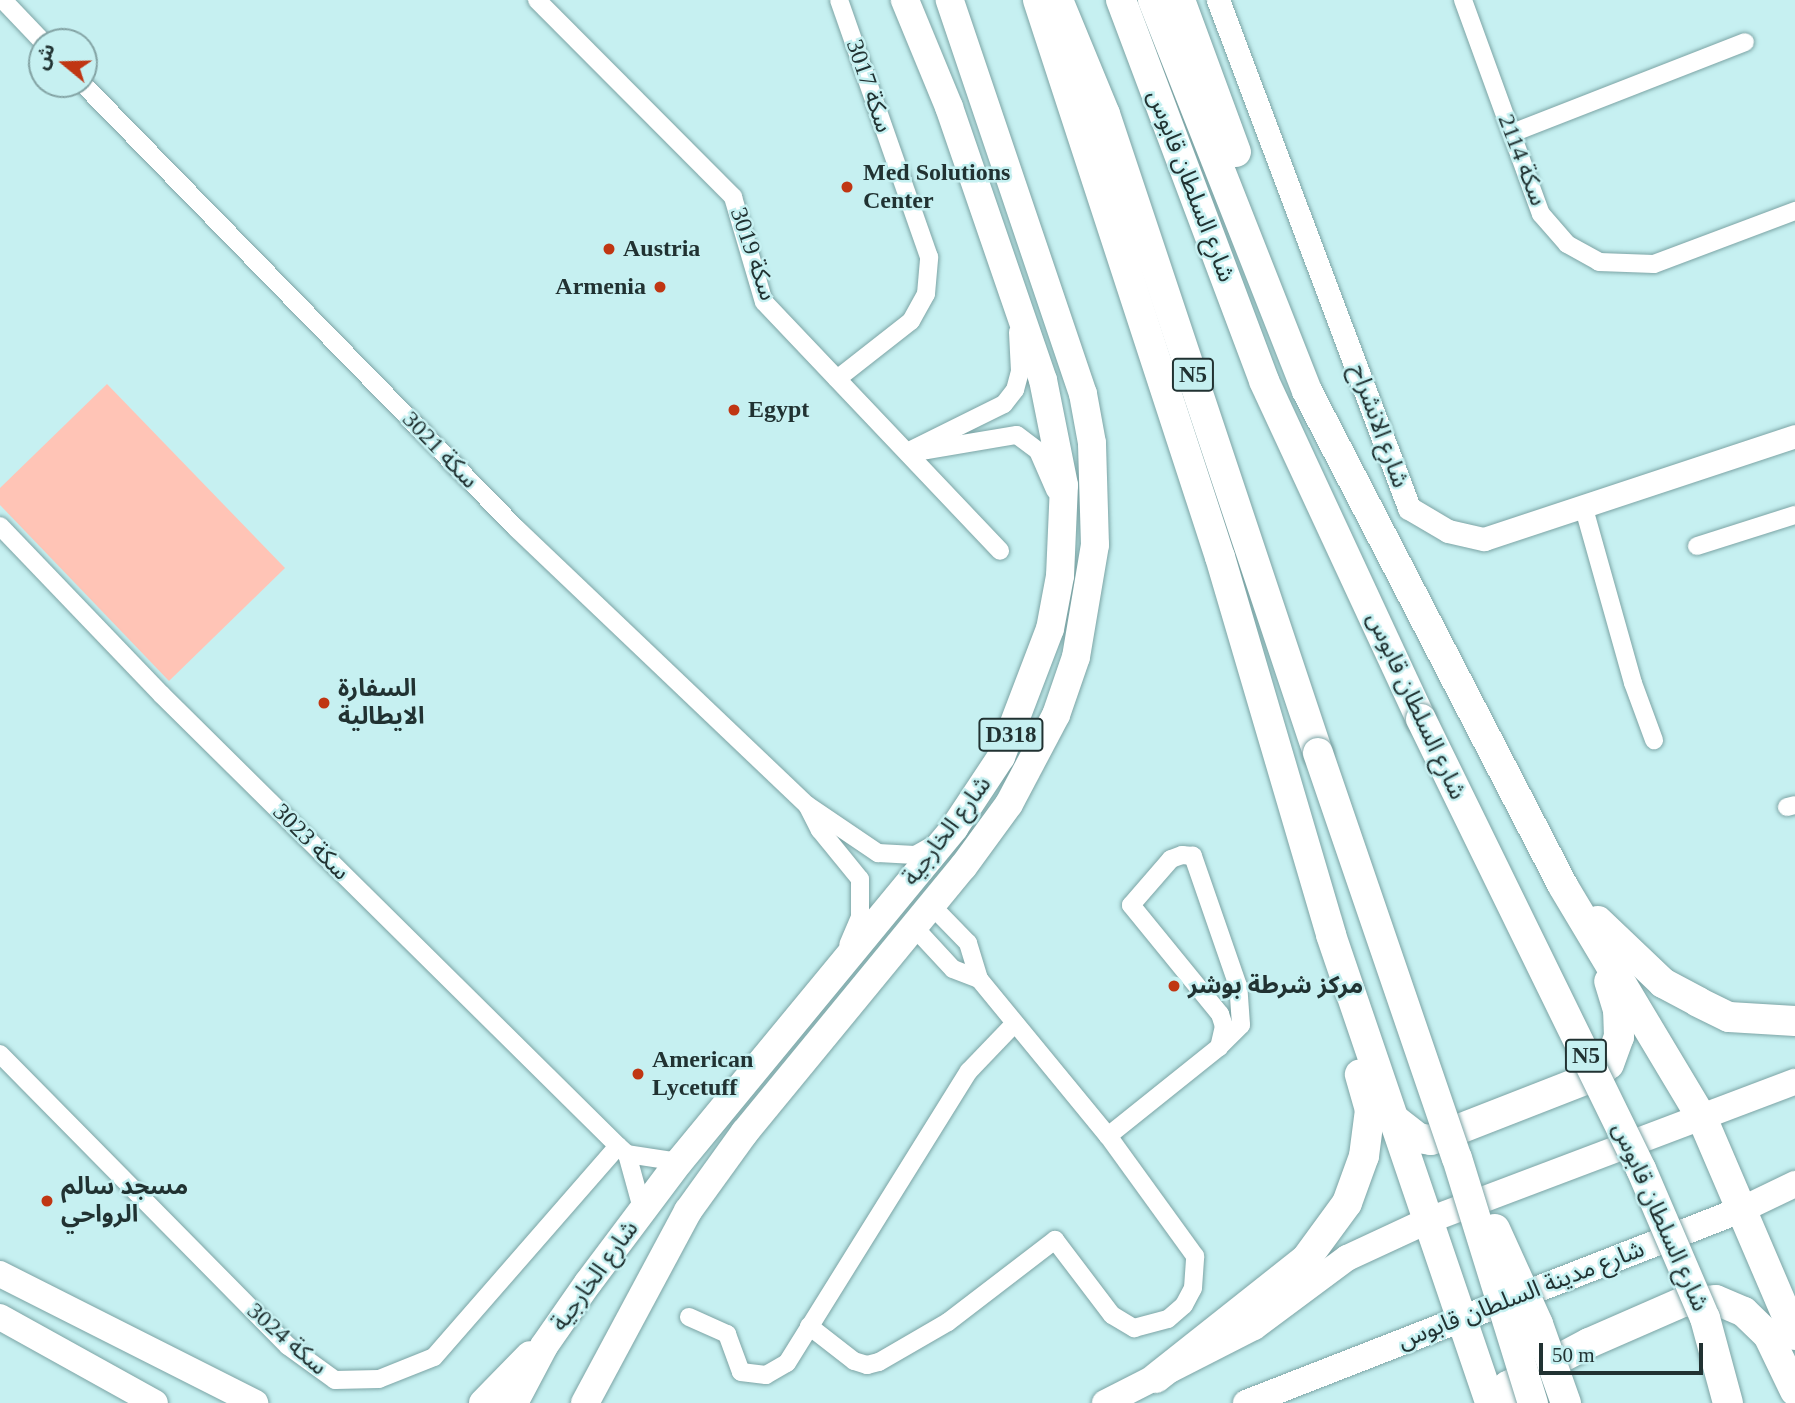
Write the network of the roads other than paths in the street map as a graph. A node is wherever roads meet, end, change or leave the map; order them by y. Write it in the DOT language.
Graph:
graph roads {
  1 [pos="3,0"];
  2 [pos="537,0"];
  3 [pos="839,0"];
  4 [pos="905,0"];
  5 [pos="950,0"];
  6 [pos="1038,0"];
  7 [pos="1058,0"];
  8 [pos="1121,0"];
  9 [pos="1153,0"];
  10 [pos="1180,0"];
  11 [pos="1218,0"];
  12 [pos="1462,0"];
  13 [pos="30,28"];
  14 [pos="1745,42"];
  15 [pos="97,98"];
  16 [pos="1512,133"];
  17 [pos="1795,211"];
  18 [pos="1012,287"];
  19 [pos="1270,296"];
  20 [pos="837,379"];
  21 [pos="1795,436"];
  22 [pos="907,452"];
  23 [pos="1583,505"];
  24 [pos="1795,514"];
  25 [pos="1065,523"];
  26 [pos="0,526"];
  27 [pos="1697,546"];
  28 [pos="1000,551"];
  29 [pos="1654,740"];
  30 [pos="807,805"];
  31 [pos="944,840"];
  32 [pos="1563,886"];
  33 [pos="923,916"];
  34 [pos="1591,932"];
  35 [pos="1331,935"];
  36 [pos="836,972"];
  37 [pos="979,979"];
  38 [pos="1795,1021"];
  39 [pos="1015,1023"];
  40 [pos="1219,1047"];
  41 [pos="0,1054"];
  42 [pos="1795,1082"];
  43 [pos="1394,1119"];
  44 [pos="1703,1120"];
  45 [pos="1108,1136"];
  46 [pos="623,1150"];
  47 [pos="1457,1157"];
  48 [pos="679,1162"];
  49 [pos="1795,1184"];
  50 [pos="1743,1209"];
  51 [pos="643,1212"];
  52 [pos="1429,1220"];
  53 [pos="0,1274"];
  54 [pos="0,1317"];
  55 [pos="689,1317"];
  56 [pos="1460,1319"];
  57 [pos="809,1326"];
  58 [pos="1795,1335"];
  59 [pos="617,1339"];
  60 [pos="544,1346"];
  61 [pos="1723,1373"];
  62 [pos="1156,1378"];
  63 [pos="1795,1391"];
  64 [pos="155,1403"];
  65 [pos="255,1403"];
  66 [pos="482,1403"];
  67 [pos="514,1403"];
  68 [pos="585,1403"];
  69 [pos="597,1403"];
  70 [pos="1105,1403"];
  71 [pos="1246,1403"];
  72 [pos="1490,1403"];
  73 [pos="1503,1403"];
  74 [pos="1533,1403"];
  75 [pos="1566,1403"];
  76 [pos="1728,1403"];
  77 [pos="1736,1403"];
  1 -- 13 [label="street"];
  2 -- 20 [label="street, سكة 3019"];
  3 -- 20 [label="street, سكة 3017"];
  4 -- 18 [label="main road, شارع الخارجية / D318"];
  5 -- 33 [label="main road, شارع الخارجية / D318"];
  6 -- 35 [label="highway"];
  7 -- 47 [label="highway, N5, bridge"];
  8 -- 61 [label="highway, شارع السلطان قابوس / N5, bridge"];
  9 -- 19 [label="highway"];
  10 -- 19 [label="highway"];
  11 -- 23 [label="street, شارع الانشراح"];
  12 -- 16 [label="street, سكة 2114"];
  14 -- 16 [label="street"];
  15 -- 30 [label="street, سكة 3021"];
  16 -- 17 [label="street, سكة 2114"];
  18 -- 22 [label="street"];
  18 -- 25 [label="main road, شارع الخارجية / D318"];
  19 -- 32 [label="highway"];
  20 -- 22 [label="street, سكة 3019"];
  21 -- 23 [label="street, شارع الانشراح"];
  22 -- 25 [label="street"];
  22 -- 28 [label="street, سكة 3019"];
  23 -- 29 [label="street"];
  24 -- 27 [label="street"];
  25 -- 31 [label="main road, شارع الخارجية / D318"];
  26 -- 46 [label="street, سكة 3023"];
  30 -- 31 [label="street, سكة 3021"];
  30 -- 36 [label="street, سكة 3021"];
  31 -- 36 [label="main road, شارع الخارجية / D318"];
  32 -- 34 [label="highway"];
  32 -- 38 [label="highway"];
  33 -- 37 [label="street"];
  33 -- 37 [label="street"];
  33 -- 59 [label="main road, شارع الخارجية / D318"];
  34 -- 43 [label="highway"];
  34 -- 44 [label="highway"];
  35 -- 43 [label="highway"];
  35 -- 62 [label="highway"];
  36 -- 48 [label="main road, شارع الخارجية / D318"];
  37 -- 39 [label="street"];
  39 -- 45 [label="street"];
  39 -- 57 [label="street"];
  40 -- 40 [label="street"];
  40 -- 45 [label="street"];
  41 -- 46 [label="street, سكة 3024"];
  42 -- 44 [label="main road"];
  43 -- 52 [label="highway"];
  44 -- 50 [label="highway"];
  44 -- 52 [label="main road"];
  45 -- 57 [label="street"];
  46 -- 48 [label="street"];
  46 -- 51 [label="street, سكة 3023"];
  47 -- 74 [label="highway, N5, bridge"];
  47 -- 75 [label="highway, bridge"];
  48 -- 51 [label="main road, شارع الخارجية / D318"];
  49 -- 50 [label="main road, شارع مدينة السلطان قابوس"];
  50 -- 56 [label="main road, شارع مدينة السلطان قابوس"];
  50 -- 58 [label="highway"];
  51 -- 60 [label="main road, شارع الخارجية / D318"];
  52 -- 56 [label="highway"];
  52 -- 62 [label="main road"];
  53 -- 65 [label="main road"];
  54 -- 64 [label="main road"];
  55 -- 57 [label="street"];
  56 -- 71 [label="main road, شارع مدينة السلطان قابوس"];
  56 -- 72 [label="highway"];
  59 -- 68 [label="main road, شارع الخارجية / D318"];
  59 -- 69 [label="main road"];
  60 -- 66 [label="main road"];
  60 -- 67 [label="main road, شارع الخارجية / D318"];
  61 -- 76 [label="highway, شارع السلطان قابوس / N5, bridge"];
  61 -- 77 [label="highway"];
  62 -- 70 [label="main road"];
  63 -- 73 [label="highway"];
}
